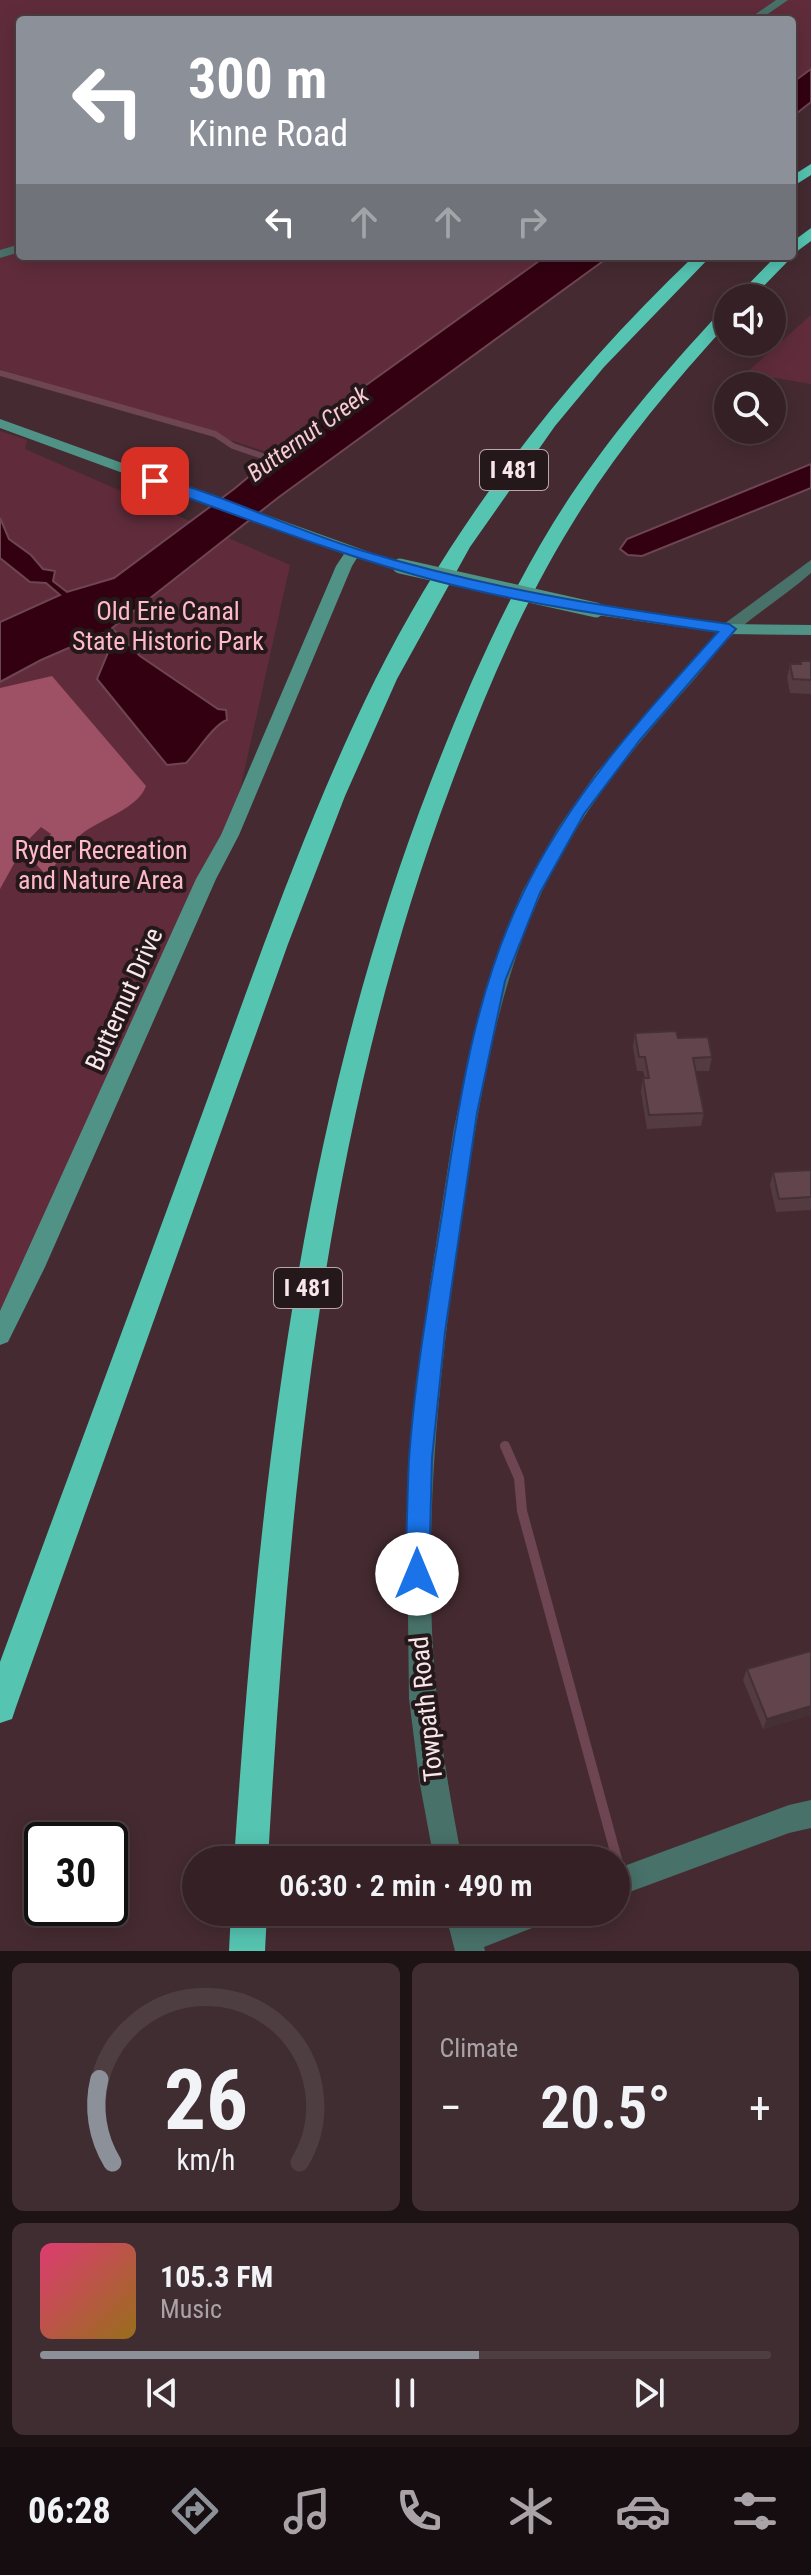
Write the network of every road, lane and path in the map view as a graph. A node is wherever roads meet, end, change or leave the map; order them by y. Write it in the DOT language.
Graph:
graph roads {
  1 [pos="783,0"];
  2 [pos="758,16"];
  3 [pos="811,233"];
  4 [pos="796,246"];
  5 [pos="699,260"];
  6 [pos="781,260"];
  7 [pos="757,284"];
  8 [pos="714,328"];
  9 [pos="0,423"];
  10 [pos="353,553"];
  11 [pos="811,565"];
  12 [pos="729,629"];
  13 [pos="811,630"];
  14 [pos="0,1335"];
  15 [pos="0,1707"];
  16 [pos="811,1814"];
  17 [pos="252,1846"];
  18 [pos="446,1846"];
  19 [pos="630,1878"];
  20 [pos="248,1926"];
  21 [pos="492,1926"];
  22 [pos="466,1934"];
  23 [pos="247,1951"];
  1 -- 2 [label="street"];
  3 -- 4 [label="highway"];
  5 -- 15 [label="highway, I 481"];
  6 -- 7 [label="highway"];
  8 -- 17 [label="highway, I 481"];
  9 -- 10 [label="street"];
  10 -- 12 [label="street, bridge"];
  10 -- 14 [label="street, Butternut Drive"];
  11 -- 12 [label="street"];
  12 -- 13 [label="street"];
  12 -- 18 [label="street, Towpath Road"];
  16 -- 19 [label="street"];
  20 -- 23 [label="highway"];
  21 -- 22 [label="street"];
}
